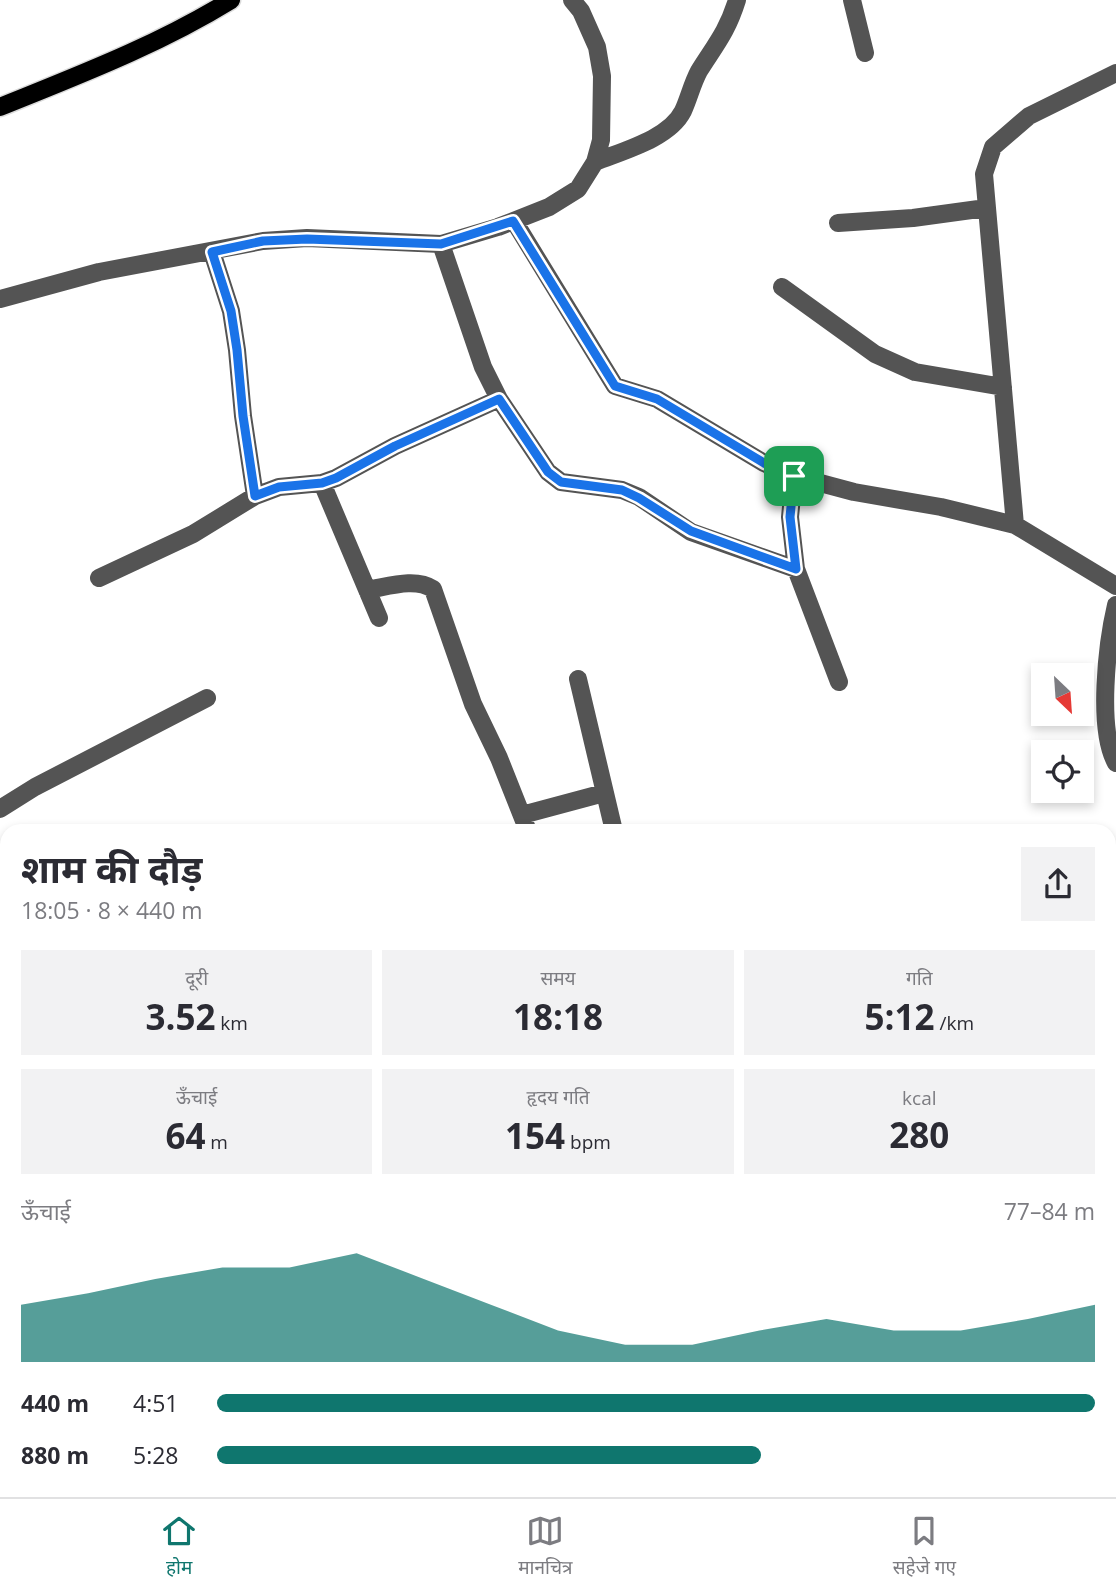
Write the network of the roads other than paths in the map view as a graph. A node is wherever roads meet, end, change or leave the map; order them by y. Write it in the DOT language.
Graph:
graph roads {
  1 [pos="231,0"];
  2 [pos="572,0"];
  3 [pos="737,0"];
  4 [pos="852,0"];
  5 [pos="865,53"];
  6 [pos="1116,73"];
  7 [pos="0,107"];
  8 [pos="595,162"];
  9 [pos="986,208"];
  10 [pos="513,221"];
  11 [pos="838,223"];
  12 [pos="441,244"];
  13 [pos="212,252"];
  14 [pos="782,287"];
  15 [pos="0,299"];
  16 [pos="1003,387"];
  17 [pos="499,399"];
  18 [pos="794,476"];
  19 [pos="322,483"];
  20 [pos="255,496"];
  21 [pos="1015,525"];
  22 [pos="796,569"];
  23 [pos="99,578"];
  24 [pos="1116,586"];
  25 [pos="367,590"];
  26 [pos="1116,605"];
  27 [pos="379,618"];
  28 [pos="578,679"];
  29 [pos="839,682"];
  30 [pos="207,698"];
  31 [pos="1116,763"];
  32 [pos="604,793"];
  33 [pos="0,809"];
  34 [pos="525,823"];
  35 [pos="612,824"];
  1 -- 7 [label="main road"];
  2 -- 8 [label="street"];
  3 -- 8 [label="street"];
  4 -- 5 [label="street"];
  6 -- 9 [label="street"];
  8 -- 10 [label="street"];
  9 -- 11 [label="street"];
  9 -- 16 [label="street"];
  10 -- 12 [label="street"];
  10 -- 18 [label="street"];
  12 -- 13 [label="street"];
  12 -- 17 [label="street"];
  13 -- 15 [label="street"];
  13 -- 20 [label="street"];
  14 -- 16 [label="street"];
  16 -- 21 [label="street"];
  17 -- 19 [label="street"];
  17 -- 22 [label="street"];
  18 -- 21 [label="street"];
  18 -- 22 [label="street"];
  19 -- 20 [label="street"];
  19 -- 25 [label="street"];
  20 -- 23 [label="street"];
  21 -- 24 [label="street"];
  22 -- 29 [label="street"];
  25 -- 27 [label="street"];
  25 -- 34 [label="street"];
  26 -- 31 [label="street"];
  28 -- 32 [label="street"];
  30 -- 33 [label="street"];
  32 -- 34 [label="street"];
  32 -- 35 [label="street"];
}
